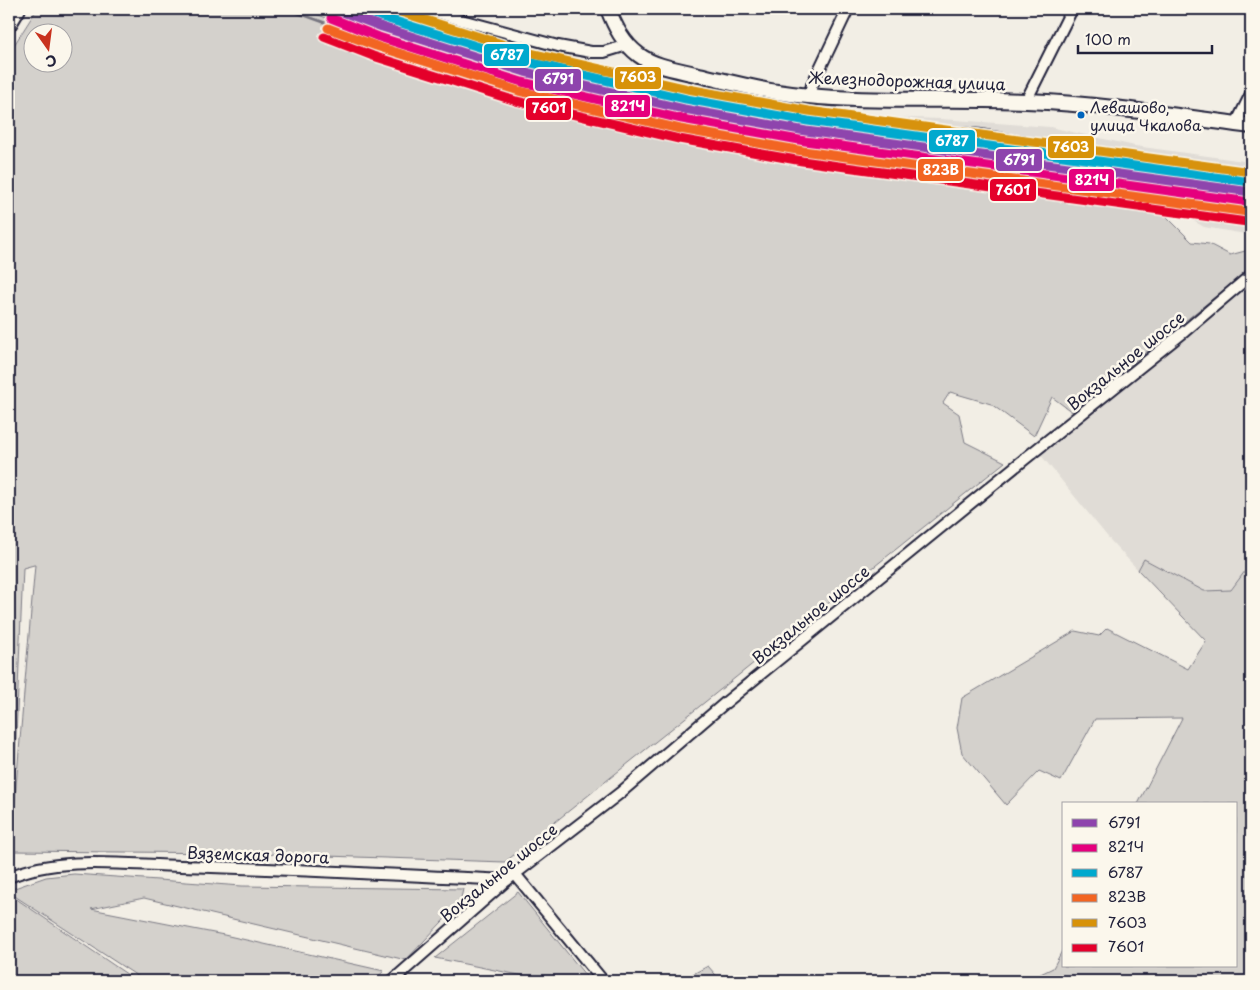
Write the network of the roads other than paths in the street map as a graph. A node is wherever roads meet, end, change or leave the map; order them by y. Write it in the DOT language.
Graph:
graph roads {
  1 [pos="18,9"];
  2 [pos="427,9"];
  3 [pos="619,9"];
  4 [pos="848,9"];
  5 [pos="1072,9"];
  6 [pos="610,15"];
  7 [pos="9,24"];
  8 [pos="626,45"];
  9 [pos="1251,94"];
  10 [pos="809,96"];
  11 [pos="1026,101"];
  12 [pos="1236,124"];
  13 [pos="1251,126"];
  14 [pos="1251,275"];
  15 [pos="9,877"];
  16 [pos="511,877"];
  17 [pos="392,981"];
  18 [pos="603,981"];
  1 -- 7 [label="street"];
  2 -- 8 [label="street"];
  3 -- 6 [label="street"];
  4 -- 10 [label="street"];
  5 -- 11 [label="street"];
  6 -- 8 [label="street"];
  8 -- 10 [label="street, Железнодорожная улица"];
  9 -- 12 [label="street"];
  10 -- 11 [label="street, Железнодорожная улица"];
  11 -- 12 [label="street, Железнодорожная улица"];
  12 -- 13 [label="street, Железнодорожная улица"];
  14 -- 16 [label="street, Вокзальное шоссе"];
  15 -- 16 [label="street, Вяземская дорога"];
  16 -- 17 [label="street, Вокзальное шоссе"];
  16 -- 18 [label="street"];
}
